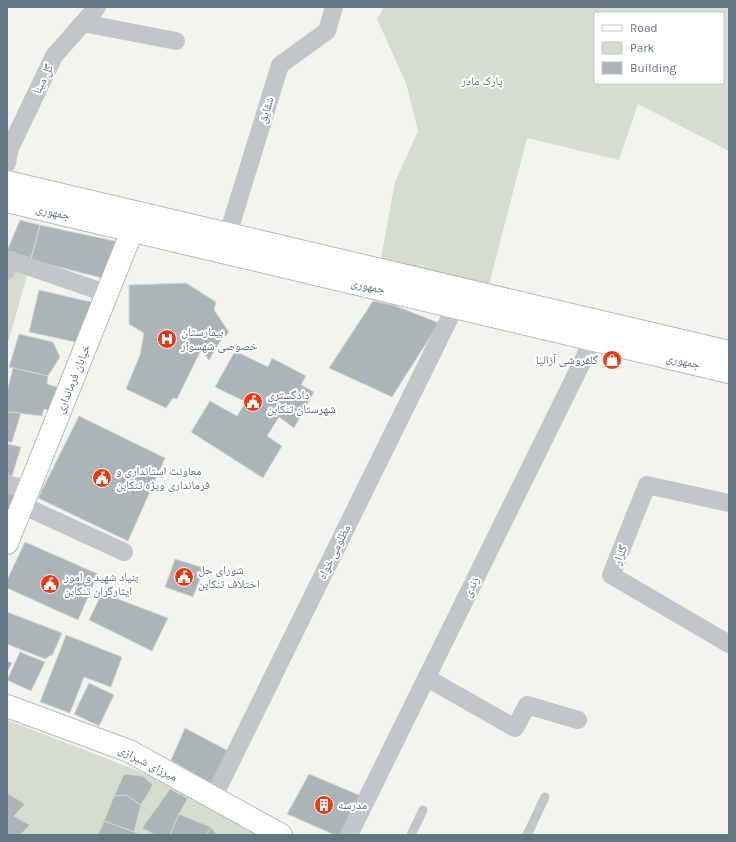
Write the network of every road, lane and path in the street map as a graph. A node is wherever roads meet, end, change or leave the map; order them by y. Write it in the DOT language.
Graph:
graph roads {
  1 [pos="97,7"];
  2 [pos="334,7"];
  3 [pos="83,23"];
  4 [pos="176,41"];
  5 [pos="7,163"];
  6 [pos="7,182"];
  7 [pos="7,201"];
  8 [pos="135,222"];
  9 [pos="228,234"];
  10 [pos="7,270"];
  11 [pos="108,294"];
  12 [pos="455,307"];
  13 [pos="594,340"];
  14 [pos="729,352"];
  15 [pos="729,372"];
  16 [pos="7,484"];
  17 [pos="25,497"];
  18 [pos="729,503"];
  19 [pos="7,543"];
  20 [pos="124,552"];
  21 [pos="729,644"];
  22 [pos="427,678"];
  23 [pos="7,706"];
  24 [pos="578,720"];
  25 [pos="545,797"];
  26 [pos="213,798"];
  27 [pos="423,810"];
  28 [pos="273,834"];
  29 [pos="349,835"];
  30 [pos="411,835"];
  31 [pos="527,835"];
  1 -- 3 [label="street, گل مینا"];
  2 -- 9 [label="street, شقایق"];
  3 -- 4 [label="street"];
  3 -- 5 [label="street, گل مینا"];
  6 -- 8 [label="main road, جمهوری"];
  7 -- 8 [label="main road, جمهوری"];
  8 -- 9 [label="main road, جمهوری"];
  8 -- 11 [label="main road, خیابان فرمانداری"];
  8 -- 12 [label="main road, جمهوری"];
  9 -- 14 [label="main road, جمهوری"];
  10 -- 11 [label="street"];
  11 -- 17 [label="main road, خیابان فرمانداری"];
  12 -- 13 [label="main road, جمهوری"];
  12 -- 26 [label="street, مظلومی خواه"];
  13 -- 15 [label="main road, جمهوری"];
  13 -- 22 [label="street, زندی"];
  16 -- 17 [label="street"];
  17 -- 19 [label="main road, خیابان فرمانداری"];
  17 -- 20 [label="street"];
  18 -- 21 [label="street, گلزار"];
  22 -- 24 [label="street"];
  22 -- 29 [label="street, زندی"];
  23 -- 26 [label="main road, میرزای شیرازی"];
  25 -- 31 [label="lane"];
  26 -- 28 [label="main road, میرزای شیرازی"];
  27 -- 30 [label="lane"];
}
